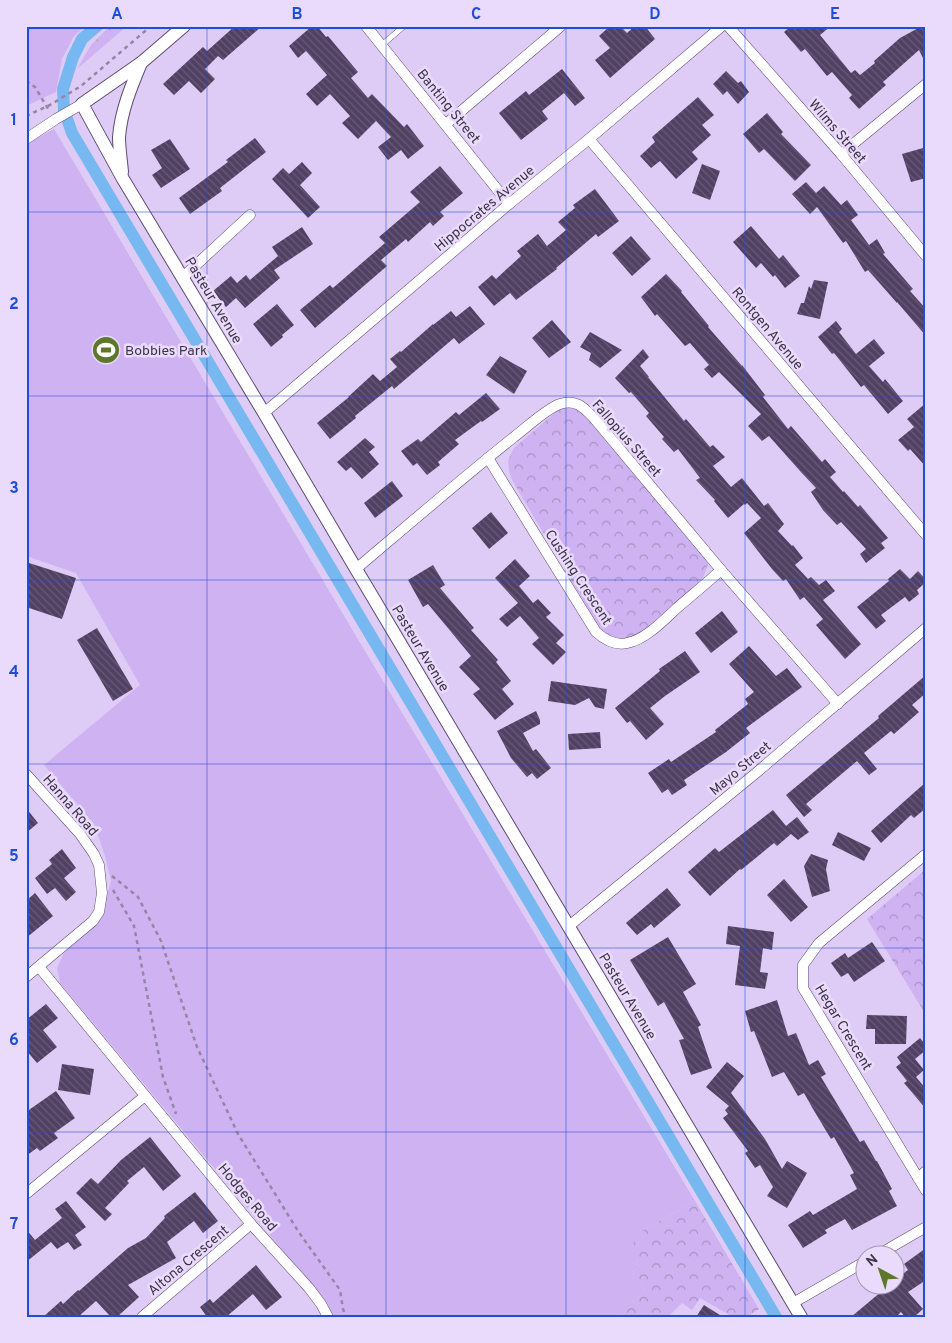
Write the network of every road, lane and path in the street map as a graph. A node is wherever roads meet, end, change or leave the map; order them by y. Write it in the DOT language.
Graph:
graph roads {
  1 [pos="151,26"];
  2 [pos="184,26"];
  3 [pos="366,26"];
  4 [pos="404,26"];
  5 [pos="561,26"];
  6 [pos="722,26"];
  7 [pos="728,26"];
  8 [pos="382,45"];
  9 [pos="140,63"];
  10 [pos="26,81"];
  11 [pos="926,84"];
  12 [pos="80,105"];
  13 [pos="46,107"];
  14 [pos="26,116"];
  15 [pos="56,119"];
  16 [pos="446,124"];
  17 [pos="589,138"];
  18 [pos="26,139"];
  19 [pos="841,154"];
  20 [pos="123,179"];
  21 [pos="509,204"];
  22 [pos="250,215"];
  23 [pos="926,256"];
  24 [pos="183,277"];
  25 [pos="264,413"];
  26 [pos="488,458"];
  27 [pos="926,535"];
  28 [pos="356,569"];
  29 [pos="721,570"];
  30 [pos="926,628"];
  31 [pos="838,704"];
  32 [pos="26,774"];
  33 [pos="926,854"];
  34 [pos="99,865"];
  35 [pos="109,883"];
  36 [pos="569,926"];
  37 [pos="39,967"];
  38 [pos="26,977"];
  39 [pos="145,1096"];
  40 [pos="178,1119"];
  41 [pos="922,1174"];
  42 [pos="926,1191"];
  43 [pos="26,1194"];
  44 [pos="251,1224"];
  45 [pos="926,1227"];
  46 [pos="893,1246"];
  47 [pos="854,1268"];
  48 [pos="793,1303"];
  49 [pos="142,1317"];
  50 [pos="328,1317"];
  51 [pos="346,1317"];
  52 [pos="801,1317"];
  1 -- 13 [label="path"];
  2 -- 9 [label="street"];
  3 -- 8 [label="street, Banting Street"];
  4 -- 8 [label="lane"];
  5 -- 16 [label="street"];
  6 -- 17 [label="street, Hippocrates Avenue"];
  7 -- 19 [label="street, Wilms Street"];
  8 -- 16 [label="street, Banting Street"];
  9 -- 12 [label="street"];
  9 -- 20 [label="street"];
  10 -- 13 [label="path"];
  11 -- 19 [label="street"];
  12 -- 15 [label="street"];
  12 -- 20 [label="street, Pasteur Avenue"];
  13 -- 14 [label="path"];
  13 -- 15 [label="path"];
  15 -- 18 [label="street"];
  16 -- 21 [label="street, Banting Street"];
  17 -- 21 [label="street, Hippocrates Avenue"];
  17 -- 27 [label="street, Rontgen Avenue"];
  19 -- 23 [label="street, Wilms Street"];
  20 -- 24 [label="street, Pasteur Avenue"];
  21 -- 25 [label="street, Hippocrates Avenue"];
  22 -- 24 [label="street"];
  24 -- 25 [label="street, Pasteur Avenue"];
  25 -- 28 [label="street, Pasteur Avenue"];
  26 -- 28 [label="street, Fallopius Street"];
  26 -- 29 [label="street, Fallopius Street"];
  26 -- 29 [label="street, Cushing Crescent"];
  28 -- 36 [label="street, Pasteur Avenue"];
  29 -- 31 [label="street, Fallopius Street"];
  30 -- 31 [label="street, Mayo Street"];
  31 -- 36 [label="street, Mayo Street"];
  32 -- 34 [label="street, Hanna Road"];
  33 -- 41 [label="street, Hegar Crescent"];
  34 -- 37 [label="street, Hanna Road"];
  34 -- 51 [label="path"];
  35 -- 40 [label="path"];
  36 -- 48 [label="street, Pasteur Avenue"];
  37 -- 38 [label="street"];
  37 -- 39 [label="street, Hodges Road"];
  39 -- 43 [label="street"];
  39 -- 44 [label="street, Hodges Road"];
  41 -- 42 [label="street, Hegar Crescent"];
  44 -- 49 [label="street, Altona Crescent"];
  44 -- 50 [label="street, Hodges Road"];
  45 -- 46 [label="street"];
  47 -- 48 [label="street"];
  48 -- 52 [label="street, Pasteur Avenue"];
}
